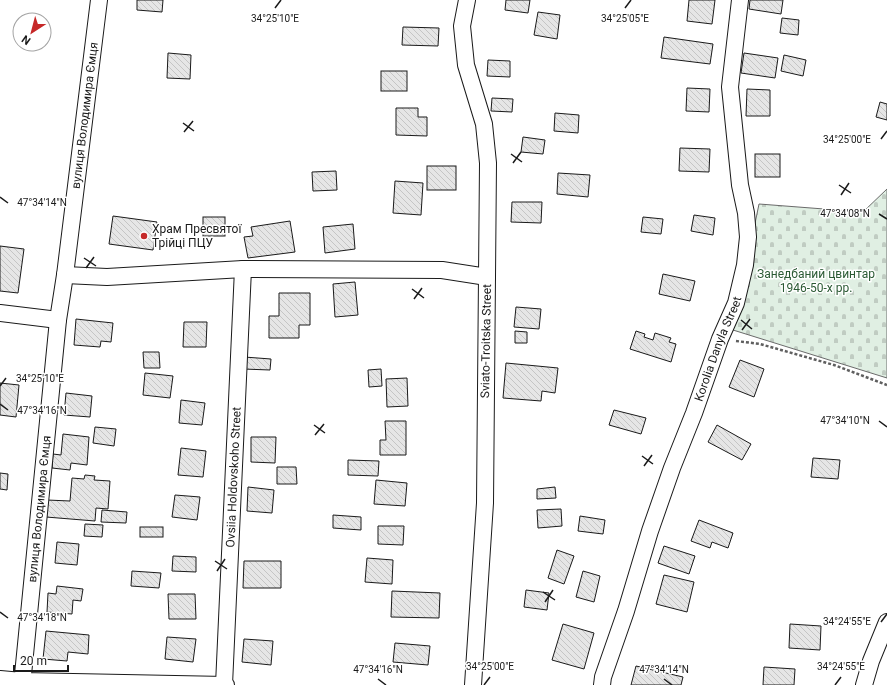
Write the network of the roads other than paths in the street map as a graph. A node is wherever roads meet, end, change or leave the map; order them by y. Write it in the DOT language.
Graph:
graph roads {
  1 [pos="99,0"];
  2 [pos="467,0"];
  3 [pos="740,0"];
  4 [pos="243,269"];
  5 [pos="65,275"];
  6 [pos="487,277"];
  7 [pos="0,313"];
  8 [pos="58,320"];
  9 [pos="887,622"];
  10 [pos="0,679"];
  11 [pos="22,683"];
  12 [pos="225,685"];
  13 [pos="473,685"];
  14 [pos="602,685"];
  15 [pos="864,685"];
  1 -- 5 [label="street, вулиця Володимира Ємця"];
  2 -- 6 [label="street, Sviato-Troitska Street"];
  3 -- 14 [label="street, Korolia Danyla Street"];
  4 -- 5 [label="street"];
  4 -- 6 [label="street"];
  4 -- 12 [label="street, Ovsiia Holdovskoho Street"];
  5 -- 8 [label="street, вулиця Володимира Ємця"];
  6 -- 13 [label="street, Sviato-Troitska Street"];
  7 -- 8 [label="street"];
  8 -- 11 [label="street, вулиця Володимира Ємця"];
  9 -- 15 [label="street"];
  10 -- 11 [label="street"];
  11 -- 12 [label="street"];
}
